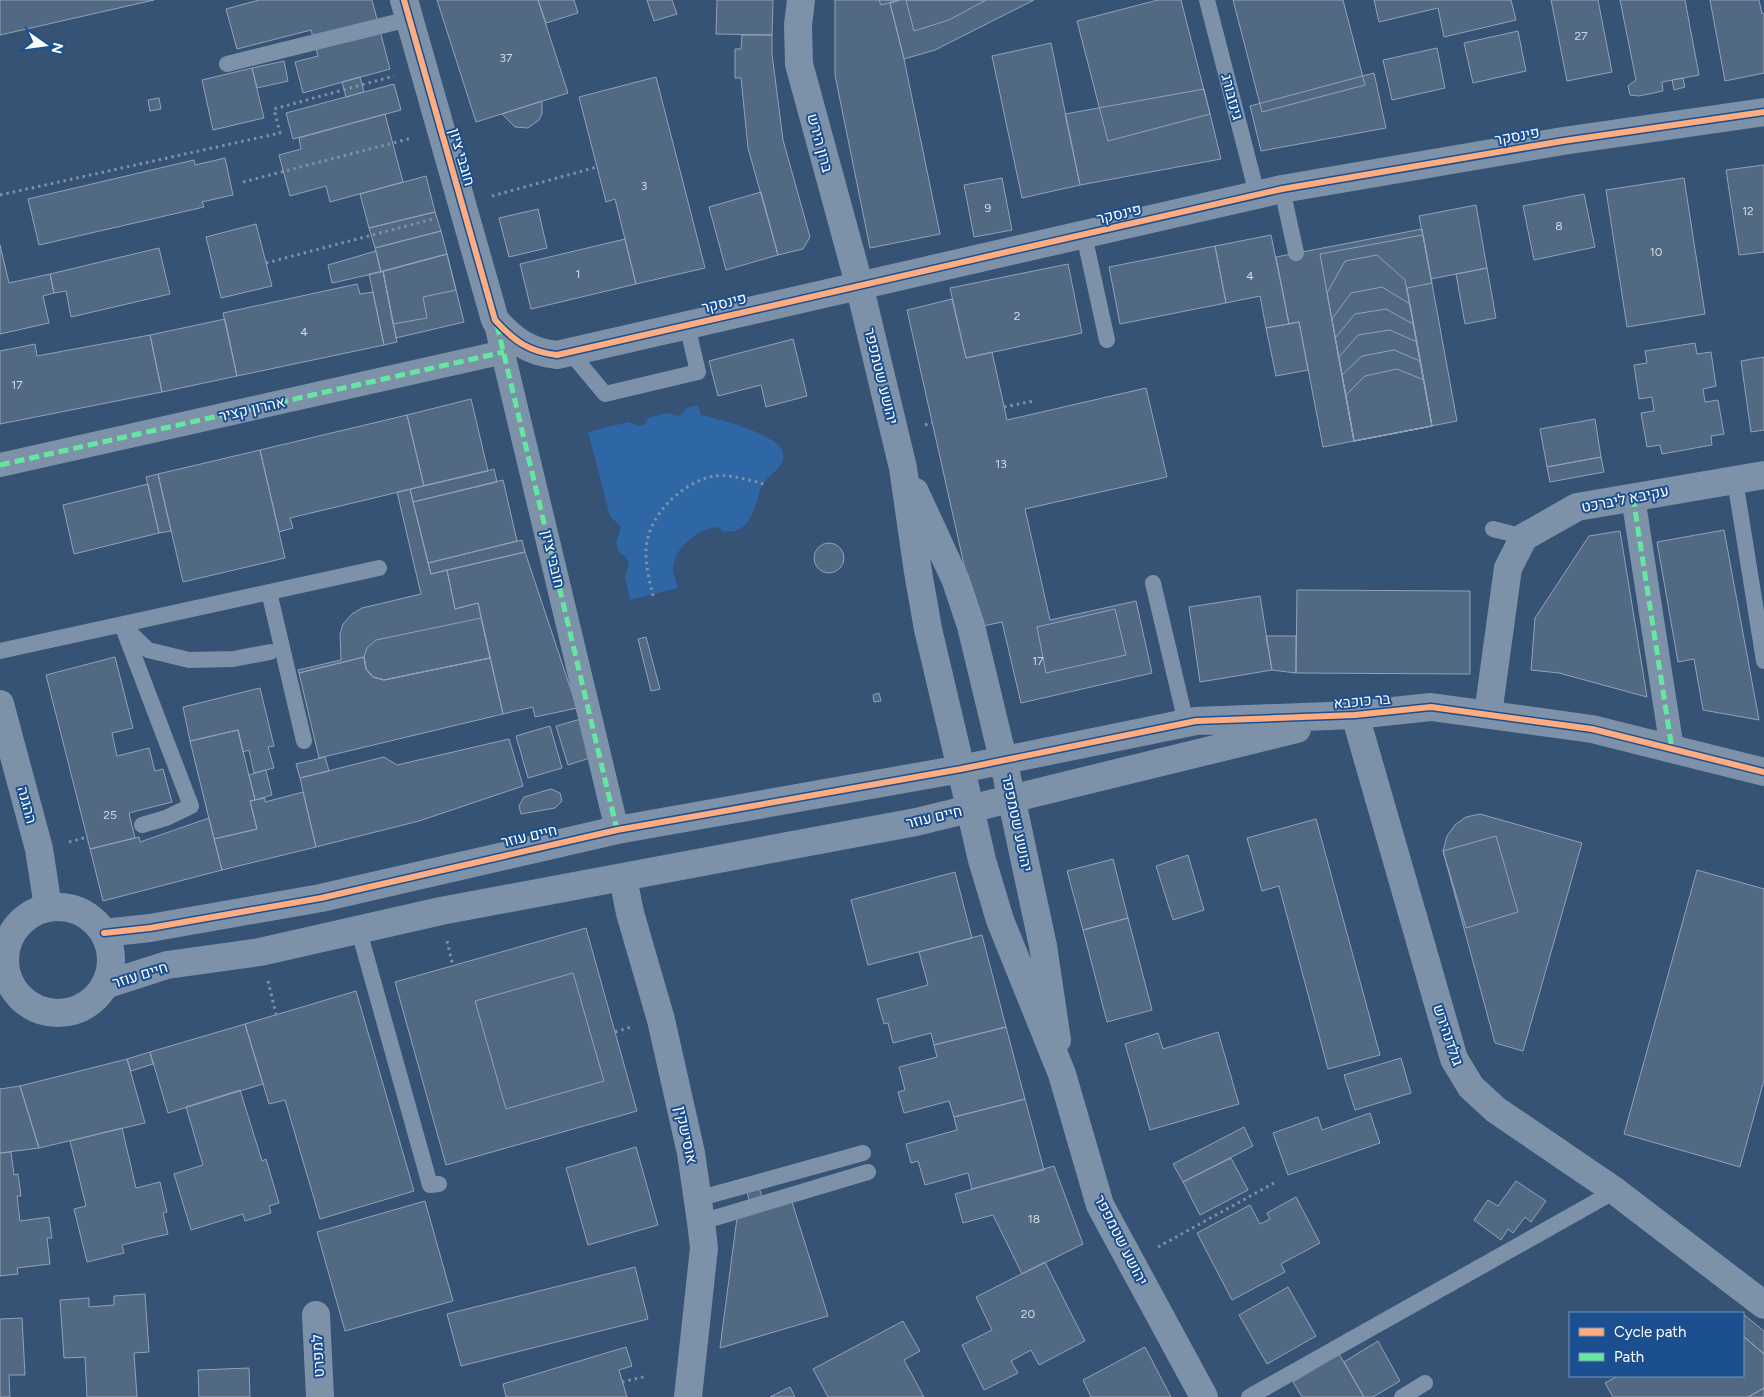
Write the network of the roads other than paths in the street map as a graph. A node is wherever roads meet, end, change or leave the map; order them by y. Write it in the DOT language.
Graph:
graph roads {
  1 [pos="801,0"];
  2 [pos="1206,0"];
  3 [pos="407,9"];
  4 [pos="227,64"];
  5 [pos="1764,112"];
  6 [pos="1270,191"];
  7 [pos="1084,235"];
  8 [pos="1296,253"];
  9 [pos="859,284"];
  10 [pos="495,320"];
  11 [pos="686,325"];
  12 [pos="1107,340"];
  13 [pos="504,352"];
  14 [pos="570,352"];
  15 [pos="0,465"];
  16 [pos="904,468"];
  17 [pos="1764,475"];
  18 [pos="1735,480"];
  19 [pos="1633,497"];
  20 [pos="1493,529"];
  21 [pos="1524,537"];
  22 [pos="379,568"];
  23 [pos="1153,583"];
  24 [pos="269,592"];
  25 [pos="128,623"];
  26 [pos="269,648"];
  27 [pos="0,652"];
  28 [pos="1764,662"];
  29 [pos="0,704"];
  30 [pos="1488,714"];
  31 [pos="1354,715"];
  32 [pos="1186,723"];
  33 [pos="304,741"];
  34 [pos="1672,749"];
  35 [pos="1003,759"];
  36 [pos="961,769"];
  37 [pos="1764,772"];
  38 [pos="1012,799"];
  39 [pos="969,809"];
  40 [pos="916,822"];
  41 [pos="142,825"];
  42 [pos="617,830"];
  43 [pos="982,860"];
  44 [pos="623,878"];
  45 [pos="48,907"];
  46 [pos="360,931"];
  47 [pos="104,933"];
  48 [pos="2,953"];
  49 [pos="105,985"];
  50 [pos="0,1008"];
  51 [pos="33,1008"];
  52 [pos="1062,1074"];
  53 [pos="863,1153"];
  54 [pos="868,1172"];
  55 [pos="439,1184"];
  56 [pos="1615,1192"];
  57 [pos="699,1211"];
  58 [pos="1764,1305"];
  59 [pos="316,1315"];
  60 [pos="1425,1383"];
  61 [pos="320,1397"];
  62 [pos="688,1397"];
  63 [pos="1204,1397"];
  64 [pos="1249,1397"];
  65 [pos="1402,1397"];
  1 -- 9 [label="street, ברון הירש"];
  2 -- 6 [label="lane, גינזבורג"];
  3 -- 4 [label="lane"];
  3 -- 10 [label="street, חובבי ציון"];
  5 -- 6 [label="street, פינסקר"];
  6 -- 7 [label="street, פינסקר"];
  6 -- 8 [label="lane, גינזבורג"];
  7 -- 9 [label="street, פינסקר"];
  7 -- 12 [label="lane"];
  9 -- 11 [label="street, פינסקר"];
  9 -- 16 [label="street, יהושע שטמפפר"];
  10 -- 13 [label="street, חובבי ציון"];
  10 -- 14 [label="street, פינסקר"];
  11 -- 14 [label="street, פינסקר"];
  11 -- 14 [label="lane"];
  13 -- 15 [label="street, אהרון קציר"];
  13 -- 42 [label="street, חובבי ציון"];
  16 -- 35 [label="street, יהושע שטמפפר"];
  16 -- 36 [label="street, יהושע שטמפפר"];
  17 -- 18 [label="street, עקיבא ליברכט"];
  18 -- 19 [label="street, עקיבא ליברכט"];
  18 -- 28 [label="lane"];
  19 -- 21 [label="street, עקיבא ליברכט"];
  19 -- 34 [label="street"];
  20 -- 21 [label="lane"];
  21 -- 30 [label="street"];
  22 -- 24 [label="lane"];
  23 -- 32 [label="lane"];
  24 -- 25 [label="lane"];
  24 -- 33 [label="lane"];
  25 -- 26 [label="lane"];
  25 -- 27 [label="lane"];
  25 -- 41 [label="lane"];
  29 -- 45 [label="street, ההגנה"];
  30 -- 31 [label="street, בר כוכבא"];
  30 -- 34 [label="street, בר כוכבא"];
  31 -- 32 [label="street, בר כוכבא"];
  31 -- 38 [label="street, בר כוכבא"];
  31 -- 56 [label="street, גולדנהירש"];
  32 -- 35 [label="street, בר כוכבא"];
  34 -- 37 [label="street, בר כוכבא"];
  35 -- 36 [label="street, בר כוכבא"];
  35 -- 38 [label="street, יהושע שטמפפר"];
  36 -- 39 [label="street, יהושע שטמפפר"];
  36 -- 42 [label="street, חיים עוזר"];
  38 -- 39 [label="street, בר כוכבא"];
  38 -- 52 [label="street, יהושע שטמפפר"];
  39 -- 40 [label="street, חיים עוזר"];
  39 -- 43 [label="street, יהושע שטמפפר"];
  40 -- 43 [label="street"];
  40 -- 44 [label="street, חיים עוזר"];
  42 -- 47 [label="street, חיים עוזר"];
  43 -- 52 [label="street, יהושע שטמפפר"];
  44 -- 46 [label="street, חיים עוזר"];
  44 -- 57 [label="street, אוסישקין"];
  45 -- 47 [label="street"];
  45 -- 48 [label="street"];
  46 -- 49 [label="street, חיים עוזר"];
  46 -- 55 [label="lane"];
  47 -- 49 [label="street"];
  48 -- 51 [label="street"];
  49 -- 51 [label="street"];
  50 -- 51 [label="street"];
  52 -- 63 [label="street, יהושע שטמפפר"];
  53 -- 57 [label="lane"];
  54 -- 57 [label="lane"];
  56 -- 58 [label="street, גולדנהירש"];
  56 -- 64 [label="lane"];
  57 -- 62 [label="street, אוסישקין"];
  59 -- 61 [label="street, למפרט"];
  60 -- 65 [label="lane"];
}
